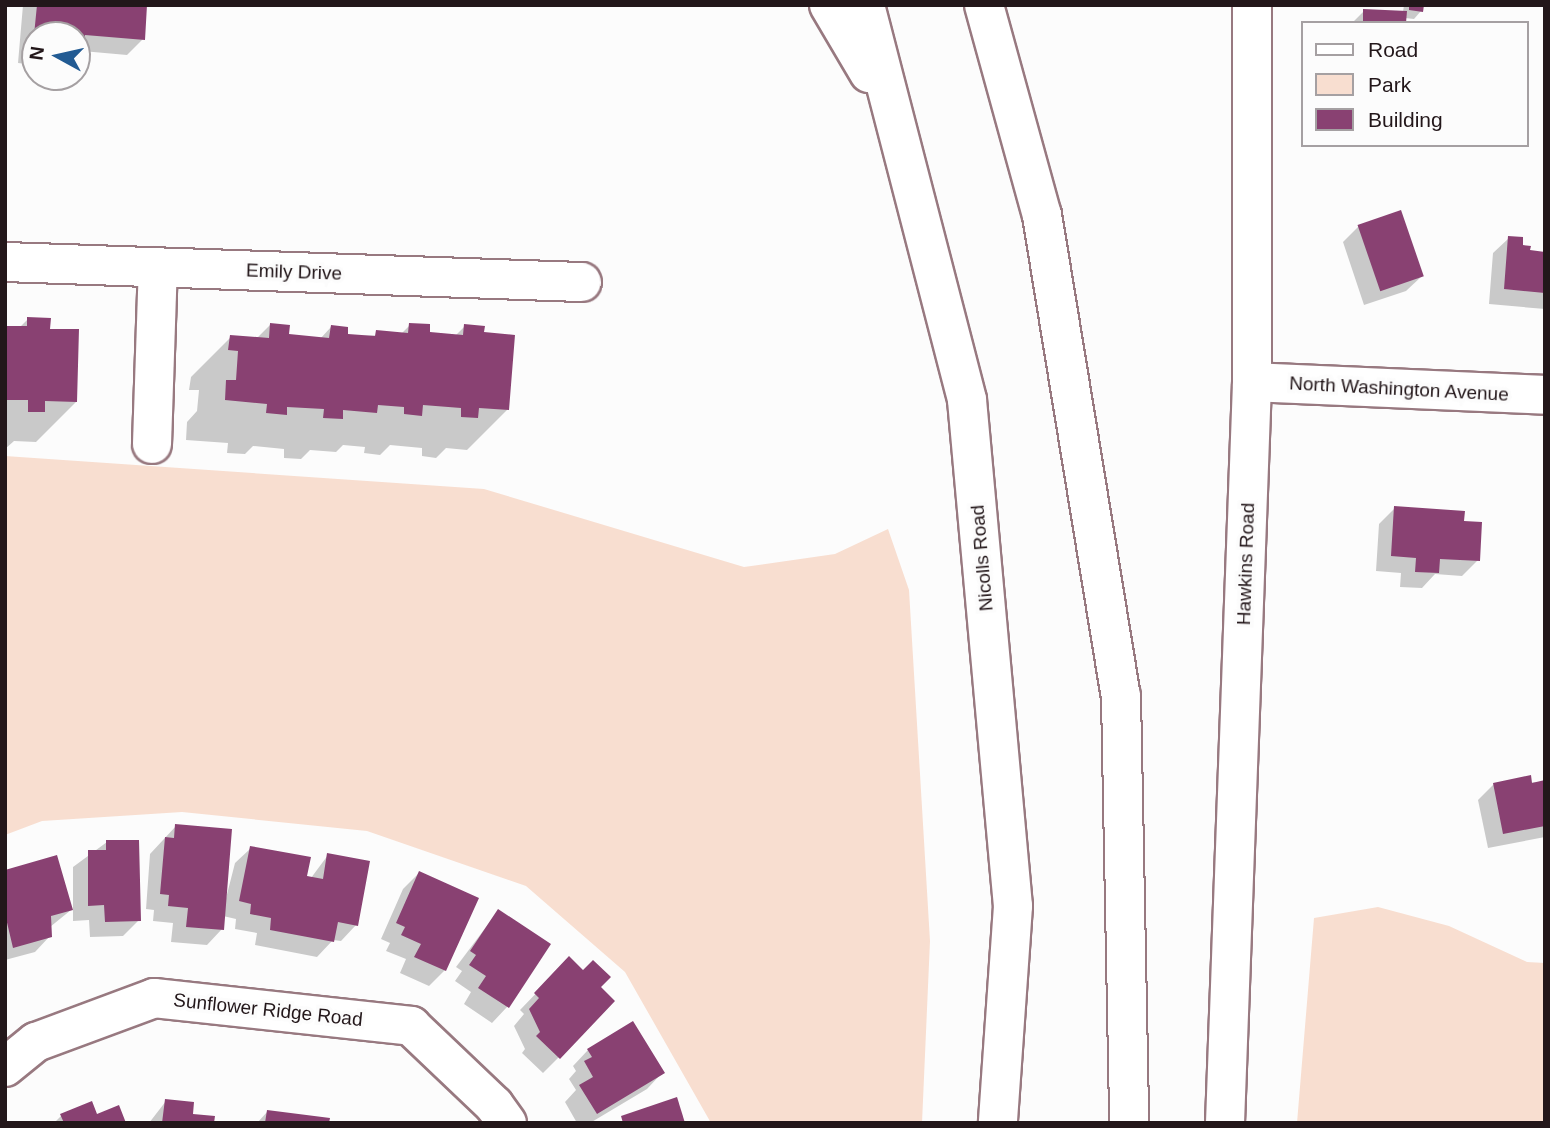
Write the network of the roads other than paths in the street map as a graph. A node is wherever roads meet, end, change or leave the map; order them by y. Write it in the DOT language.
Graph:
graph roads {
  1 [pos="829,5"];
  2 [pos="865,5"];
  3 [pos="984,5"];
  4 [pos="1252,5"];
  5 [pos="893,113"];
  6 [pos="5,262"];
  7 [pos="158,267"];
  8 [pos="582,282"];
  9 [pos="1252,382"];
  10 [pos="1545,396"];
  11 [pos="152,444"];
  12 [pos="5,1067"];
  13 [pos="507,1123"];
  14 [pos="998,1123"];
  15 [pos="1129,1123"];
  16 [pos="1225,1123"];
  1 -- 5 [label="main road"];
  2 -- 5 [label="main road, Nicolls Road"];
  3 -- 15 [label="main road"];
  4 -- 9 [label="main road, Hawkins Road"];
  5 -- 14 [label="main road, Nicolls Road"];
  6 -- 7 [label="main road, Emily Drive"];
  7 -- 8 [label="main road, Emily Drive"];
  7 -- 11 [label="main road"];
  9 -- 10 [label="main road, North Washington Avenue"];
  9 -- 16 [label="main road, Hawkins Road"];
  12 -- 13 [label="main road, Sunflower Ridge Road"];
}
